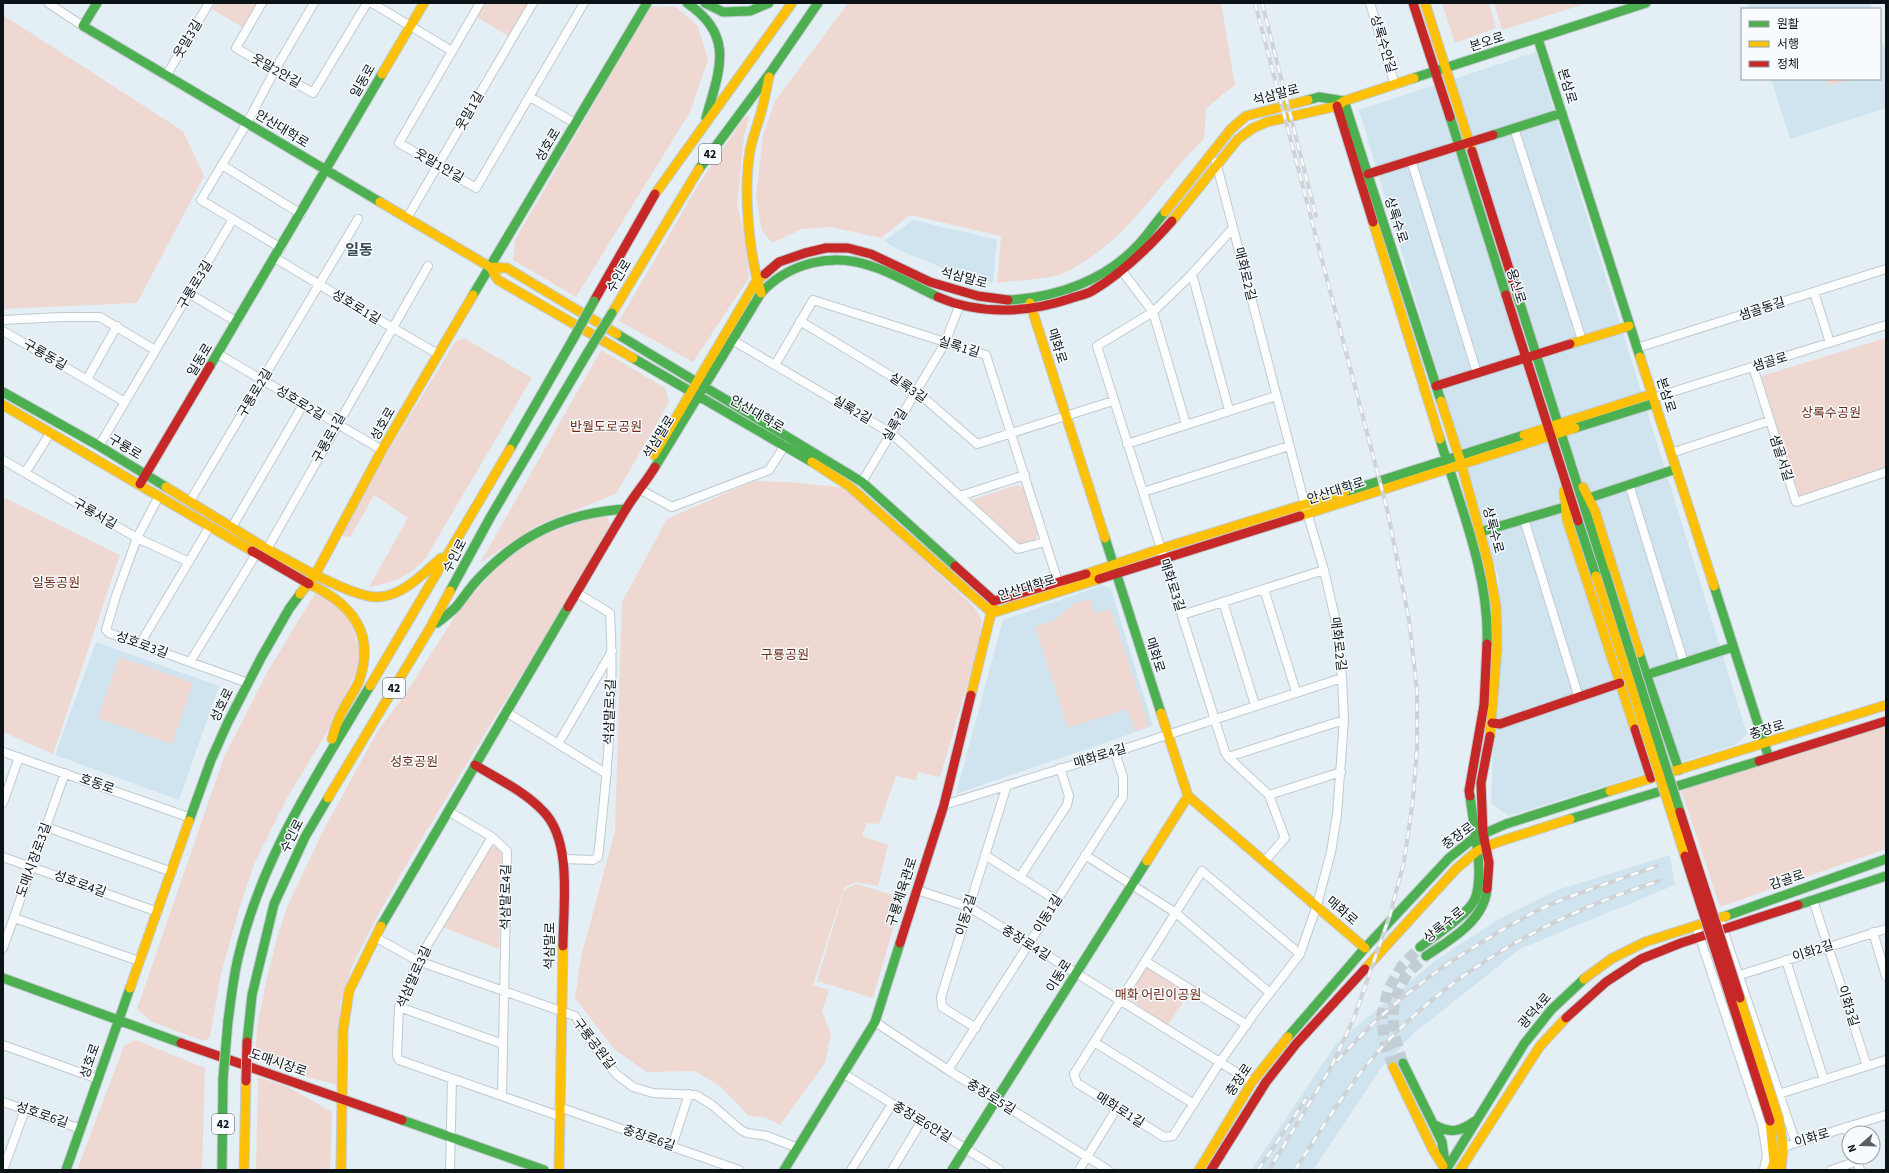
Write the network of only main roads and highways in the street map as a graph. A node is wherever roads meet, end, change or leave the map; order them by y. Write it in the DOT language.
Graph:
graph roads {
  1 [pos="97,3"];
  2 [pos="424,3"];
  3 [pos="647,3"];
  4 [pos="687,3"];
  5 [pos="705,3"];
  6 [pos="769,3"];
  7 [pos="792,3"];
  8 [pos="818,3"];
  9 [pos="1413,3"];
  10 [pos="1425,3"];
  11 [pos="1646,3"];
  12 [pos="1538,39"];
  13 [pos="1446,68"];
  14 [pos="1436,72"];
  15 [pos="770,73"];
  16 [pos="1340,104"];
  17 [pos="1562,113"];
  18 [pos="705,126"];
  19 [pos="1469,142"];
  20 [pos="1458,146"];
  21 [pos="325,170"];
  22 [pos="1368,174"];
  23 [pos="490,267"];
  24 [pos="757,280"];
  25 [pos="761,293"];
  26 [pos="1029,299"];
  27 [pos="1032,310"];
  28 [pos="1629,326"];
  29 [pos="1536,354"];
  30 [pos="1525,357"];
  31 [pos="702,384"];
  32 [pos="1436,386"];
  33 [pos="3,392"];
  34 [pos="696,394"];
  35 [pos="1653,398"];
  36 [pos="3,405"];
  37 [pos="1559,428"];
  38 [pos="1549,431"];
  39 [pos="1459,459"];
  40 [pos="1447,463"];
  41 [pos="1676,469"];
  42 [pos="1572,470"];
  43 [pos="1562,473"];
  44 [pos="146,474"];
  45 [pos="140,484"];
  46 [pos="1589,498"];
  47 [pos="1565,507"];
  48 [pos="626,509"];
  49 [pos="1306,510"];
  50 [pos="1480,532"];
  51 [pos="451,550"];
  52 [pos="1114,569"];
  53 [pos="315,575"];
  54 [pos="309,584"];
  55 [pos="1060,587"];
  56 [pos="994,601"];
  57 [pos="992,613"];
  58 [pos="430,628"];
  59 [pos="1733,647"];
  60 [pos="1646,675"];
  61 [pos="1620,683"];
  62 [pos="1886,705"];
  63 [pos="1886,721"];
  64 [pos="1492,722"];
  65 [pos="1764,744"];
  66 [pos="1769,758"];
  67 [pos="475,765"];
  68 [pos="1679,770"];
  69 [pos="319,773"];
  70 [pos="1651,778"];
  71 [pos="1188,796"];
  72 [pos="1483,833"];
  73 [pos="1474,838"];
  74 [pos="1481,849"];
  75 [pos="1886,859"];
  76 [pos="1886,876"];
  77 [pos="1696,926"];
  78 [pos="1700,938"];
  79 [pos="1420,947"];
  80 [pos="1366,948"];
  81 [pos="1426,956"];
  82 [pos="3,978"];
  83 [pos="119,1021"];
  84 [pos="1403,1063"];
  85 [pos="1393,1067"];
  86 [pos="343,1100"];
  87 [pos="1478,1118"];
  88 [pos="1433,1124"];
  89 [pos="66,1170"];
  90 [pos="222,1170"];
  91 [pos="244,1170"];
  92 [pos="341,1170"];
  93 [pos="544,1170"];
  94 [pos="559,1170"];
  95 [pos="784,1170"];
  96 [pos="952,1170"];
  97 [pos="1198,1170"];
  98 [pos="1210,1170"];
  99 [pos="1446,1170"];
  100 [pos="1460,1170"];
  101 [pos="1771,1170"];
  102 [pos="1781,1170"];
  1 -- 21 [label="main road, 안산대학로"];
  2 -- 21 [label="main road, 일동로"];
  3 -- 23 [label="main road, 성호로"];
  4 -- 18 [label="main road"];
  5 -- 6 [label="main road"];
  7 -- 18 [label="main road, 수인로 / 42"];
  8 -- 15 [label="main road, 수인로 / 42"];
  9 -- 14 [label="main road, 용신로"];
  10 -- 13 [label="main road, 용신로"];
  11 -- 12 [label="main road, 본오로"];
  12 -- 13 [label="main road, 본오로"];
  12 -- 17 [label="main road, 본삼로"];
  13 -- 14 [label="main road, 본오로"];
  13 -- 19 [label="main road, 용신로"];
  14 -- 16 [label="main road, 본오로"];
  14 -- 20 [label="main road, 용신로"];
  15 -- 24 [label="main road"];
  15 -- 58 [label="main road, 수인로 / 42, bridge"];
  16 -- 22 [label="main road, 상록수로"];
  16 -- 26 [label="main road, 석삼말로"];
  16 -- 27 [label="main road, 석삼말로"];
  16 -- 40 [label="main road, 상록수로"];
  17 -- 19 [label="main road"];
  17 -- 28 [label="main road, 본삼로"];
  18 -- 51 [label="main road, 수인로 / 42, bridge"];
  19 -- 20 [label="main road"];
  19 -- 29 [label="main road, 용신로"];
  20 -- 22 [label="main road"];
  20 -- 30 [label="main road, 용신로"];
  21 -- 23 [label="main road, 안산대학로"];
  21 -- 44 [label="main road, 일동로"];
  22 -- 32 [label="main road, 상록수로"];
  23 -- 31 [label="main road, 안산대학로"];
  23 -- 34 [label="main road, 안산대학로"];
  23 -- 53 [label="main road, 성호로"];
  24 -- 25 [label="main road"];
  24 -- 26 [label="main road, 석삼말로"];
  24 -- 31 [label="main road, 석삼말로"];
  25 -- 27 [label="main road, 석삼말로"];
  25 -- 31 [label="main road, 석삼말로"];
  26 -- 27 [label="main road, 매화로"];
  27 -- 52 [label="main road, 매화로"];
  28 -- 29 [label="main road"];
  28 -- 35 [label="main road, 본삼로"];
  29 -- 30 [label="main road"];
  29 -- 37 [label="main road, 용신로"];
  30 -- 32 [label="main road"];
  30 -- 38 [label="main road, 용신로"];
  31 -- 34 [label="main road, 석삼말로"];
  31 -- 56 [label="main road, 안산대학로"];
  32 -- 39 [label="main road, 상록수로"];
  33 -- 44 [label="main road, 구룡로"];
  34 -- 48 [label="main road, 석삼말로"];
  34 -- 57 [label="main road, 안산대학로"];
  35 -- 37 [label="main road, 안산대학로"];
  35 -- 41 [label="main road, 본삼로"];
  36 -- 45 [label="main road, 구룡로"];
  37 -- 38 [label="main road, 안산대학로"];
  37 -- 42 [label="main road, 용신로"];
  38 -- 39 [label="main road, 안산대학로"];
  38 -- 43 [label="main road, 용신로"];
  39 -- 40 [label="main road, 안산대학로"];
  39 -- 50 [label="main road, 상록수로"];
  40 -- 49 [label="main road, 안산대학로"];
  40 -- 73 [label="main road, 상록수로"];
  41 -- 46 [label="main road"];
  41 -- 59 [label="main road, 본삼로"];
  42 -- 46 [label="main road"];
  42 -- 102 [label="main road, 용신로, bridge"];
  43 -- 47 [label="main road"];
  43 -- 101 [label="main road, 용신로, bridge"];
  44 -- 45 [label="main road, 일동로"];
  44 -- 53 [label="main road, 구룡로"];
  45 -- 54 [label="main road, 구룡로"];
  46 -- 60 [label="main road"];
  47 -- 50 [label="main road"];
  47 -- 61 [label="main road"];
  48 -- 58 [label="main road"];
  48 -- 67 [label="main road, 석삼말로"];
  49 -- 52 [label="main road, 안산대학로"];
  49 -- 52 [label="main road, 안산대학로"];
  50 -- 64 [label="main road, 상록수로"];
  51 -- 53 [label="main road, 구룡로"];
  51 -- 69 [label="main road, 수인로 / 42"];
  52 -- 55 [label="main road, 안산대학로"];
  52 -- 71 [label="main road, 매화로"];
  53 -- 54 [label="main road, 성호로"];
  54 -- 69 [label="main road, 구룡로"];
  54 -- 83 [label="main road, 성호로"];
  55 -- 56 [label="main road, 안산대학로"];
  55 -- 57 [label="main road, 안산대학로"];
  56 -- 57 [label="main road, 구룡체육관로"];
  57 -- 95 [label="main road, 구룡체육관로"];
  58 -- 91 [label="main road, 수인로 / 42, bridge"];
  59 -- 60 [label="main road"];
  59 -- 65 [label="main road, 본삼로"];
  60 -- 68 [label="main road"];
  61 -- 64 [label="main road"];
  61 -- 70 [label="main road"];
  62 -- 65 [label="main road, 충장로"];
  63 -- 66 [label="main road, 충장로"];
  64 -- 72 [label="main road, 상록수로"];
  65 -- 66 [label="main road, 본삼로"];
  65 -- 68 [label="main road, 충장로"];
  66 -- 74 [label="main road, 충장로"];
  67 -- 86 [label="main road, 석삼말로"];
  67 -- 94 [label="main road, 석삼말로"];
  68 -- 70 [label="main road, 충장로"];
  69 -- 90 [label="main road, 수인로 / 42, bridge"];
  70 -- 72 [label="main road, 충장로"];
  71 -- 80 [label="main road, 매화로"];
  71 -- 96 [label="main road, 이동로"];
  72 -- 73 [label="main road, 충장로"];
  72 -- 74 [label="main road, 상록수로"];
  73 -- 74 [label="main road, 상록수로"];
  73 -- 80 [label="main road, 충장로"];
  74 -- 79 [label="main road, 상록수로"];
  74 -- 81 [label="main road, 상록수로"];
  74 -- 98 [label="main road, 충장로"];
  75 -- 77 [label="main road, 감골로"];
  76 -- 78 [label="main road, 감골로"];
  77 -- 87 [label="main road, 광덕4로"];
  78 -- 100 [label="main road, 광덕4로"];
  80 -- 97 [label="main road, 충장로"];
  82 -- 83 [label="main road, 도매시장로"];
  83 -- 86 [label="main road, 도매시장로"];
  83 -- 89 [label="main road, 성호로"];
  84 -- 88 [label="main road"];
  85 -- 99 [label="main road"];
  86 -- 92 [label="main road, 석삼말로"];
  86 -- 93 [label="main road, 도매시장로"];
  87 -- 88 [label="main road"];
  87 -- 99 [label="main road, 광덕4로"];
  88 -- 99 [label="main road"];
}
